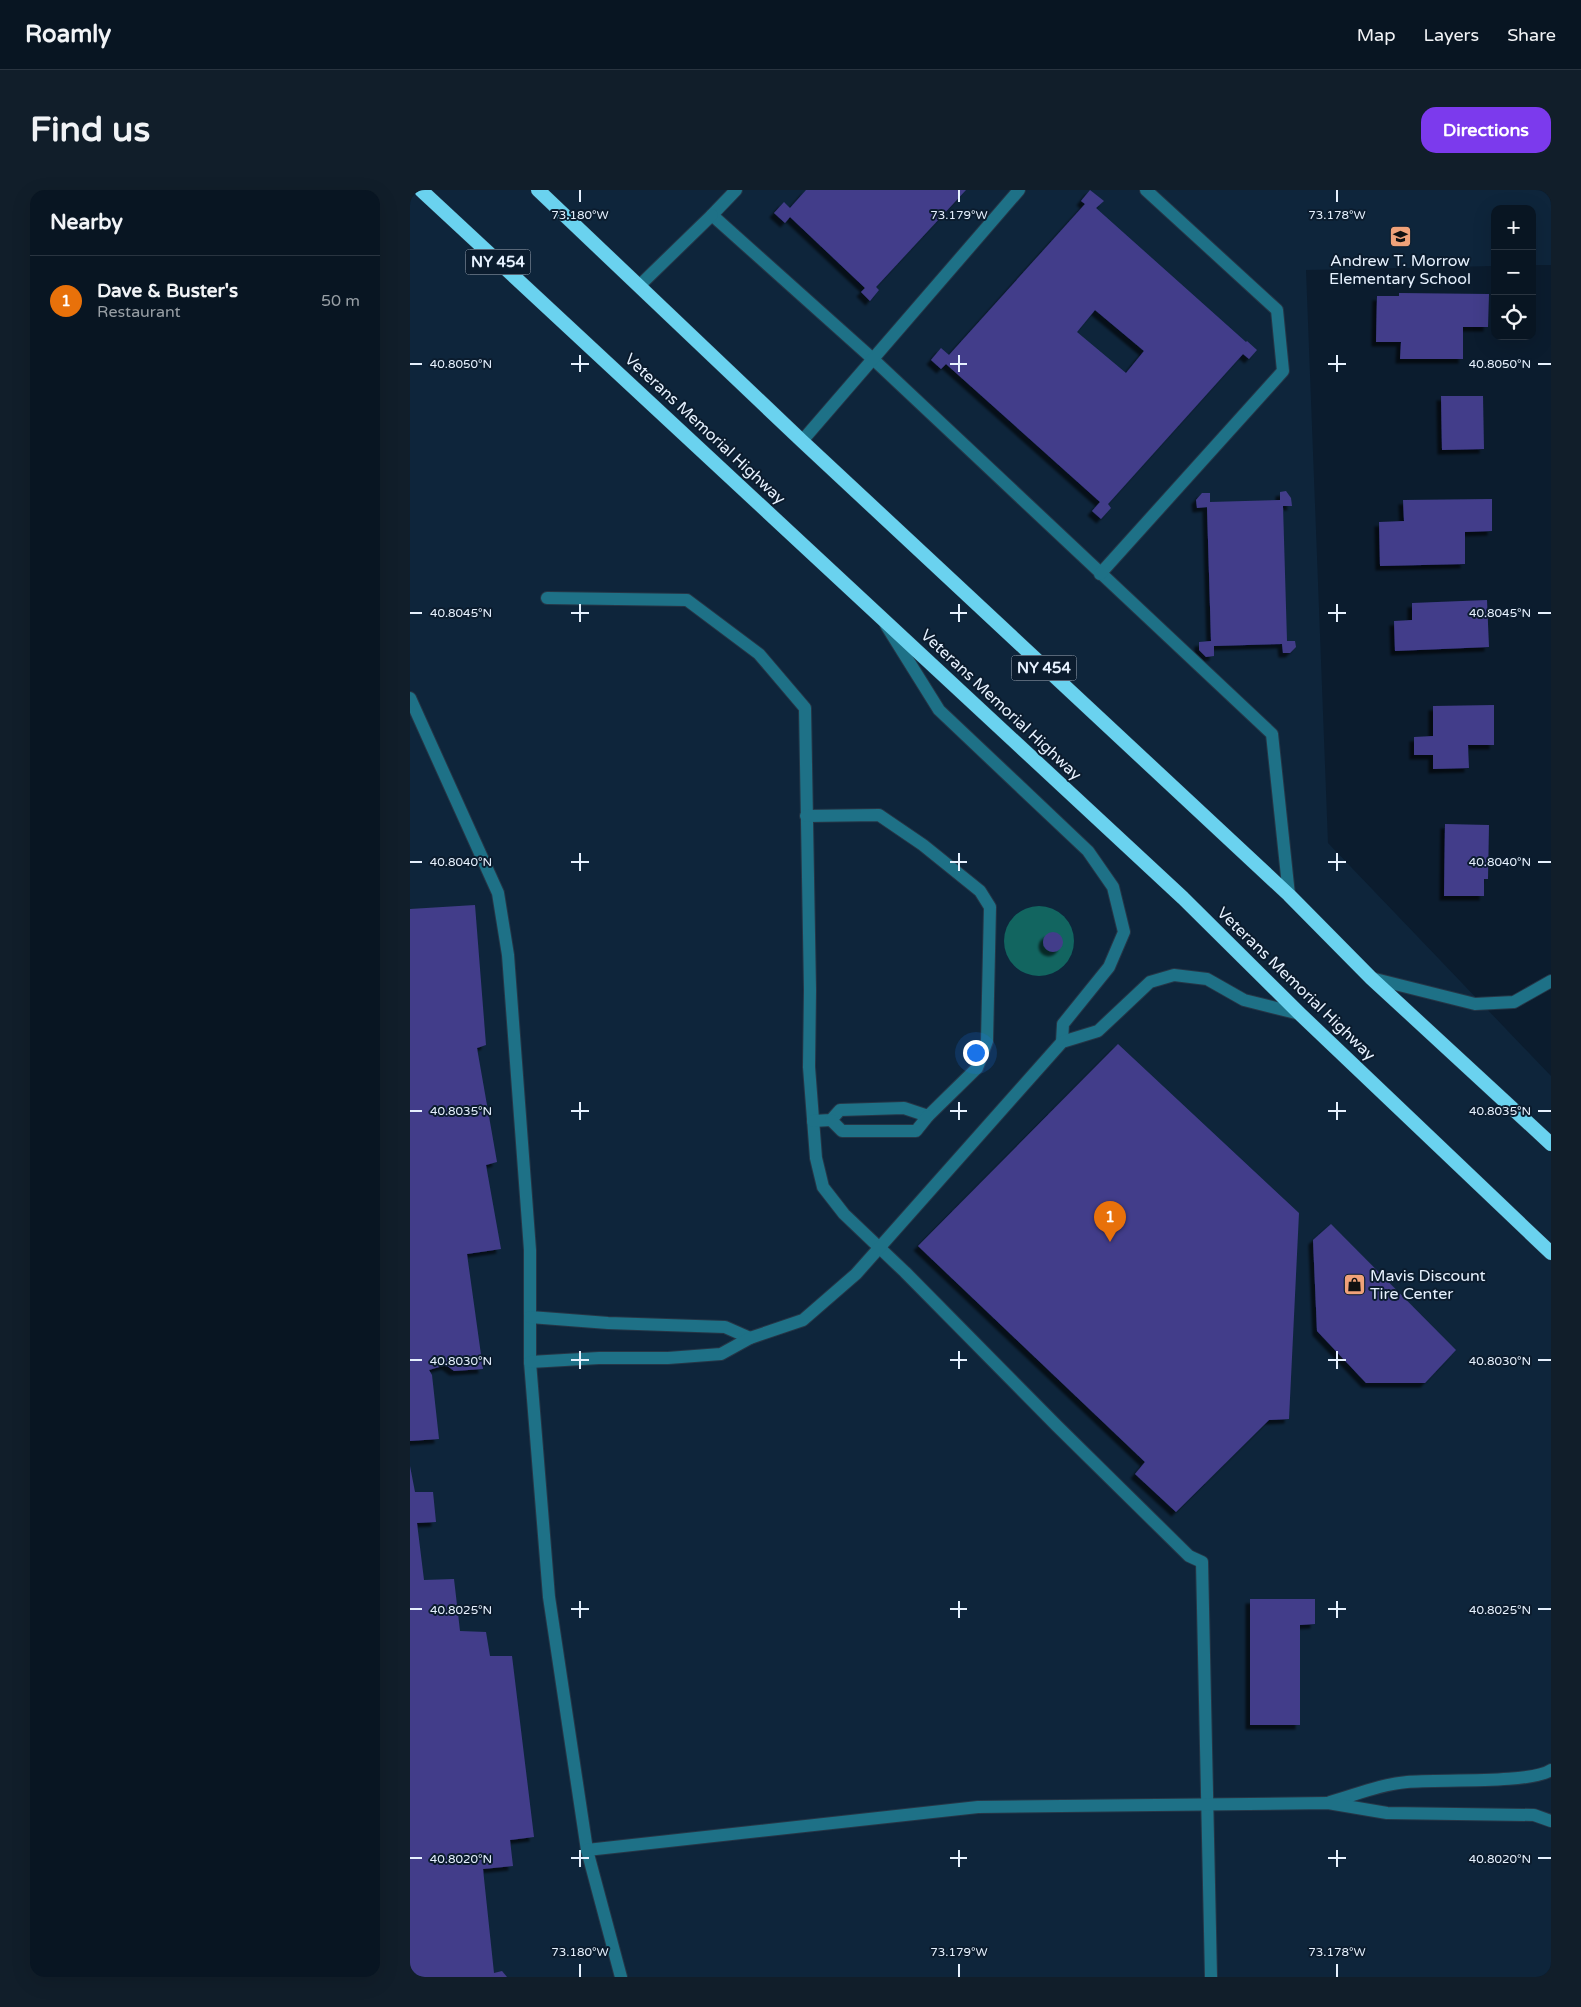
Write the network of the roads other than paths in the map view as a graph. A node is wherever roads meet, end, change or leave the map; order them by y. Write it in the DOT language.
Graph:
graph roads {
  1 [pos="421,190"];
  2 [pos="538,190"];
  3 [pos="736,190"];
  4 [pos="1019,190"];
  5 [pos="1146,190"];
  6 [pos="712,215"];
  7 [pos="639,286"];
  8 [pos="874,360"];
  9 [pos="802,441"];
  10 [pos="1100,574"];
  11 [pos="547,598"];
  12 [pos="880,617"];
  13 [pos="410,698"];
  14 [pos="806,816"];
  15 [pos="1289,895"];
  16 [pos="1371,978"];
  17 [pos="1551,981"];
  18 [pos="1300,1014"];
  19 [pos="1062,1042"];
  20 [pos="928,1116"];
  21 [pos="830,1120"];
  22 [pos="813,1121"];
  23 [pos="1551,1144"];
  24 [pos="880,1248"];
  25 [pos="1551,1253"];
  26 [pos="530,1317"];
  27 [pos="750,1338"];
  28 [pos="530,1362"];
  29 [pos="1551,1770"];
  30 [pos="1328,1803"];
  31 [pos="1208,1805"];
  32 [pos="1551,1821"];
  33 [pos="588,1850"];
  34 [pos="621,1977"];
  35 [pos="1211,1977"];
  1 -- 12 [label="highway, Veterans Memorial Highway / NY 454"];
  2 -- 7 [label="highway, NY 454"];
  3 -- 6 [label="street"];
  4 -- 8 [label="street"];
  5 -- 10 [label="street"];
  6 -- 7 [label="street"];
  6 -- 8 [label="street"];
  7 -- 9 [label="highway, NY 454"];
  8 -- 9 [label="street"];
  8 -- 10 [label="street"];
  9 -- 15 [label="highway, NY 454"];
  10 -- 15 [label="street"];
  11 -- 14 [label="street"];
  12 -- 18 [label="highway, Veterans Memorial Highway / NY 454"];
  12 -- 19 [label="street"];
  13 -- 26 [label="street"];
  14 -- 20 [label="street"];
  14 -- 22 [label="street"];
  15 -- 16 [label="highway, NY 454"];
  16 -- 17 [label="street"];
  16 -- 23 [label="highway, NY 454"];
  18 -- 19 [label="street"];
  18 -- 25 [label="highway, Veterans Memorial Highway / NY 454"];
  19 -- 24 [label="street"];
  20 -- 21 [label="street"];
  20 -- 21 [label="street"];
  21 -- 22 [label="street"];
  22 -- 24 [label="street"];
  24 -- 27 [label="street"];
  24 -- 31 [label="street"];
  26 -- 27 [label="street"];
  26 -- 28 [label="street"];
  27 -- 28 [label="street"];
  28 -- 33 [label="street"];
  29 -- 30 [label="street"];
  30 -- 31 [label="street"];
  30 -- 32 [label="street"];
  31 -- 33 [label="street"];
  31 -- 35 [label="street"];
  33 -- 34 [label="street"];
}
